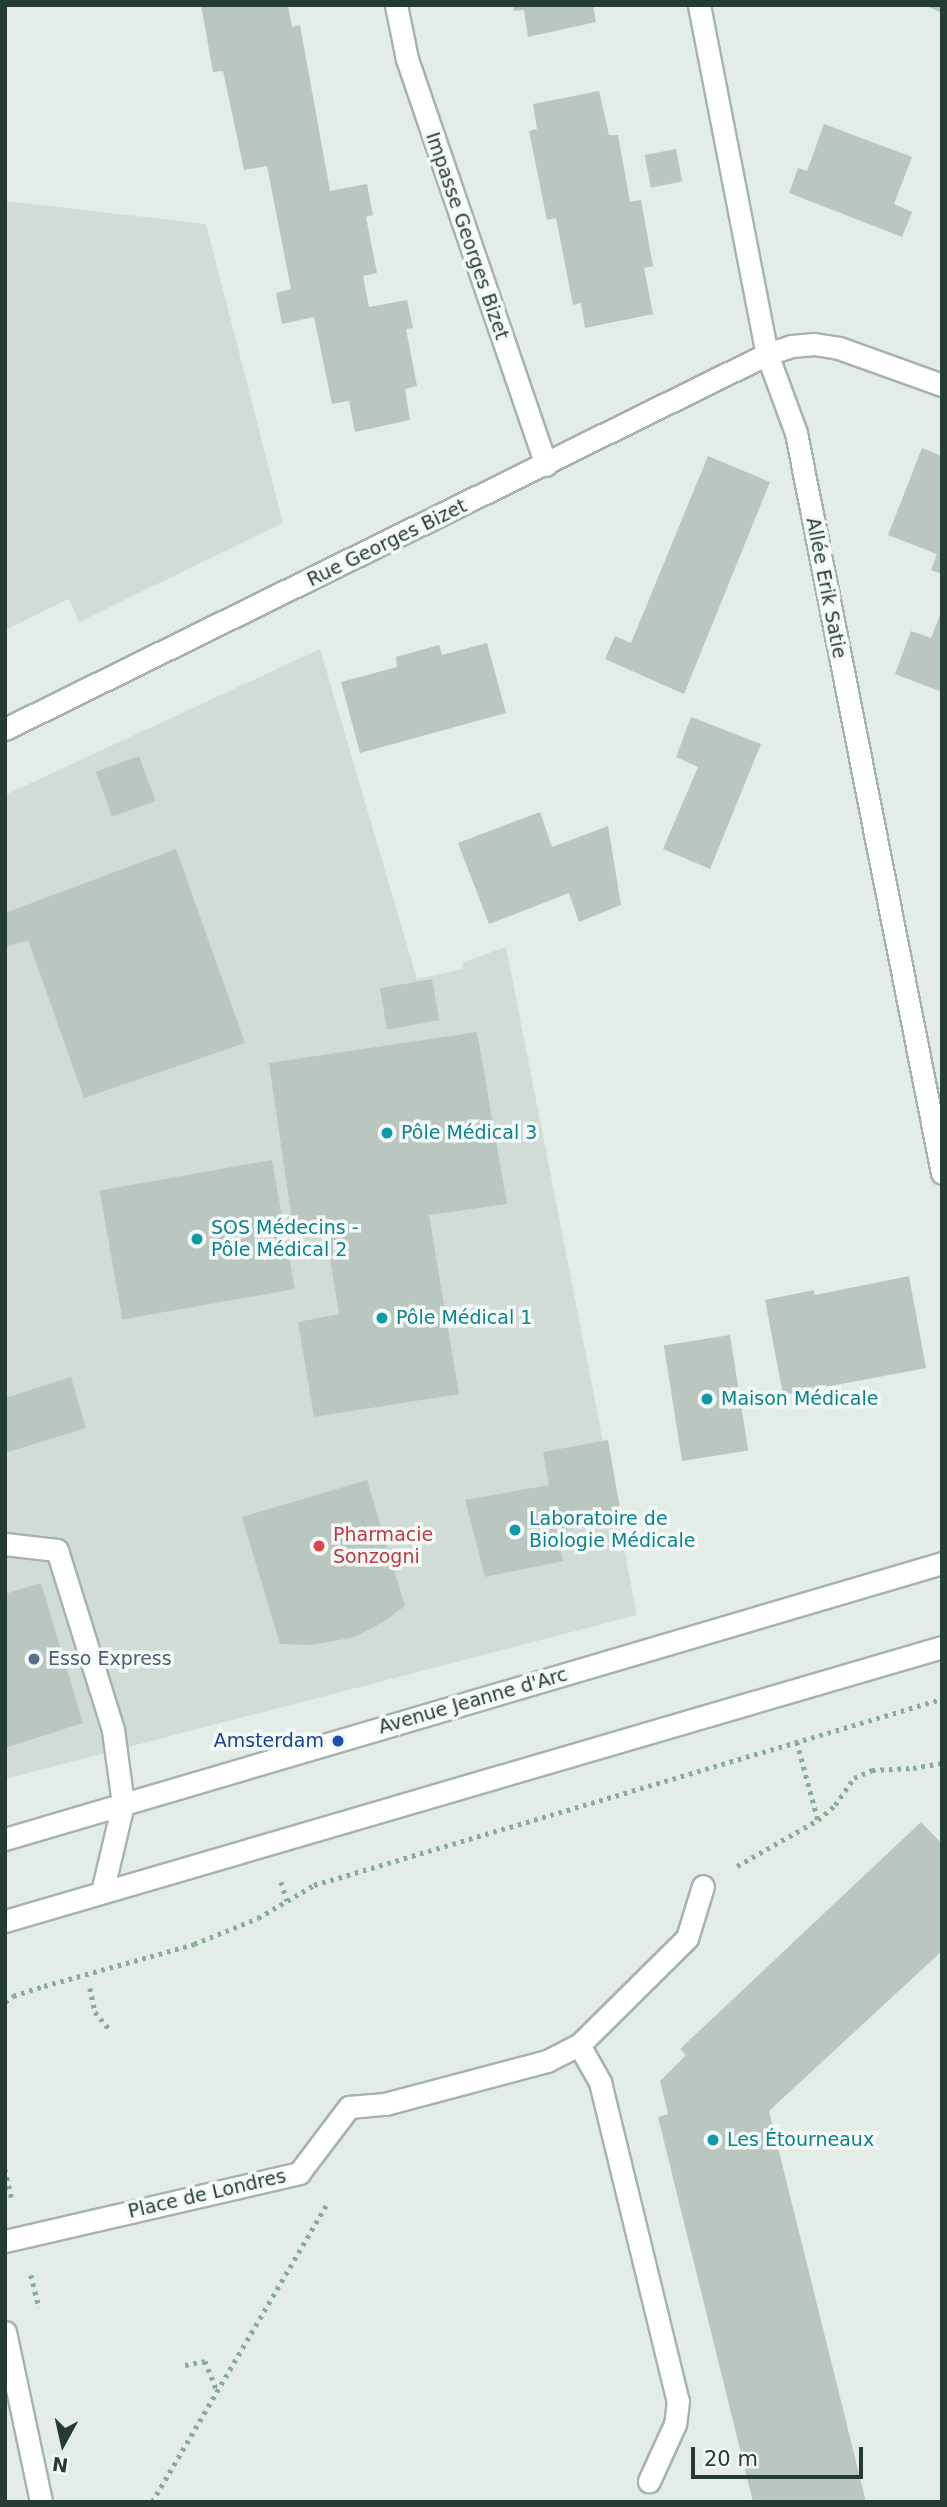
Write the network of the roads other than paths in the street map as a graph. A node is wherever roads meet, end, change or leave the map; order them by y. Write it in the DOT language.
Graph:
graph roads {
  1 [pos="396,5"];
  2 [pos="699,5"];
  3 [pos="767,354"];
  4 [pos="942,385"];
  5 [pos="545,465"];
  6 [pos="5,729"];
  7 [pos="942,1173"];
  8 [pos="5,1544"];
  9 [pos="942,1563"];
  10 [pos="942,1647"];
  11 [pos="123,1804"];
  12 [pos="5,1839"];
  13 [pos="703,1886"];
  14 [pos="102,1892"];
  15 [pos="5,1921"];
  16 [pos="579,2045"];
  17 [pos="5,2241"];
  18 [pos="5,2332"];
  19 [pos="649,2481"];
  20 [pos="41,2502"];
  1 -- 5 [label="street, Impasse Georges Bizet"];
  2 -- 3 [label="street, Allée Erik Satie"];
  3 -- 4 [label="street, Rue Georges Bizet"];
  3 -- 5 [label="street, Rue Georges Bizet"];
  3 -- 7 [label="street, Allée Erik Satie"];
  5 -- 6 [label="street, Rue Georges Bizet"];
  8 -- 11 [label="street"];
  9 -- 11 [label="street, Avenue Jeanne d'Arc"];
  10 -- 14 [label="street"];
  11 -- 12 [label="street, Avenue Jeanne d'Arc"];
  11 -- 14 [label="street"];
  13 -- 16 [label="street, Place de Londres"];
  14 -- 15 [label="street"];
  16 -- 17 [label="street, Place de Londres"];
  16 -- 19 [label="street"];
  18 -- 20 [label="street"];
}
